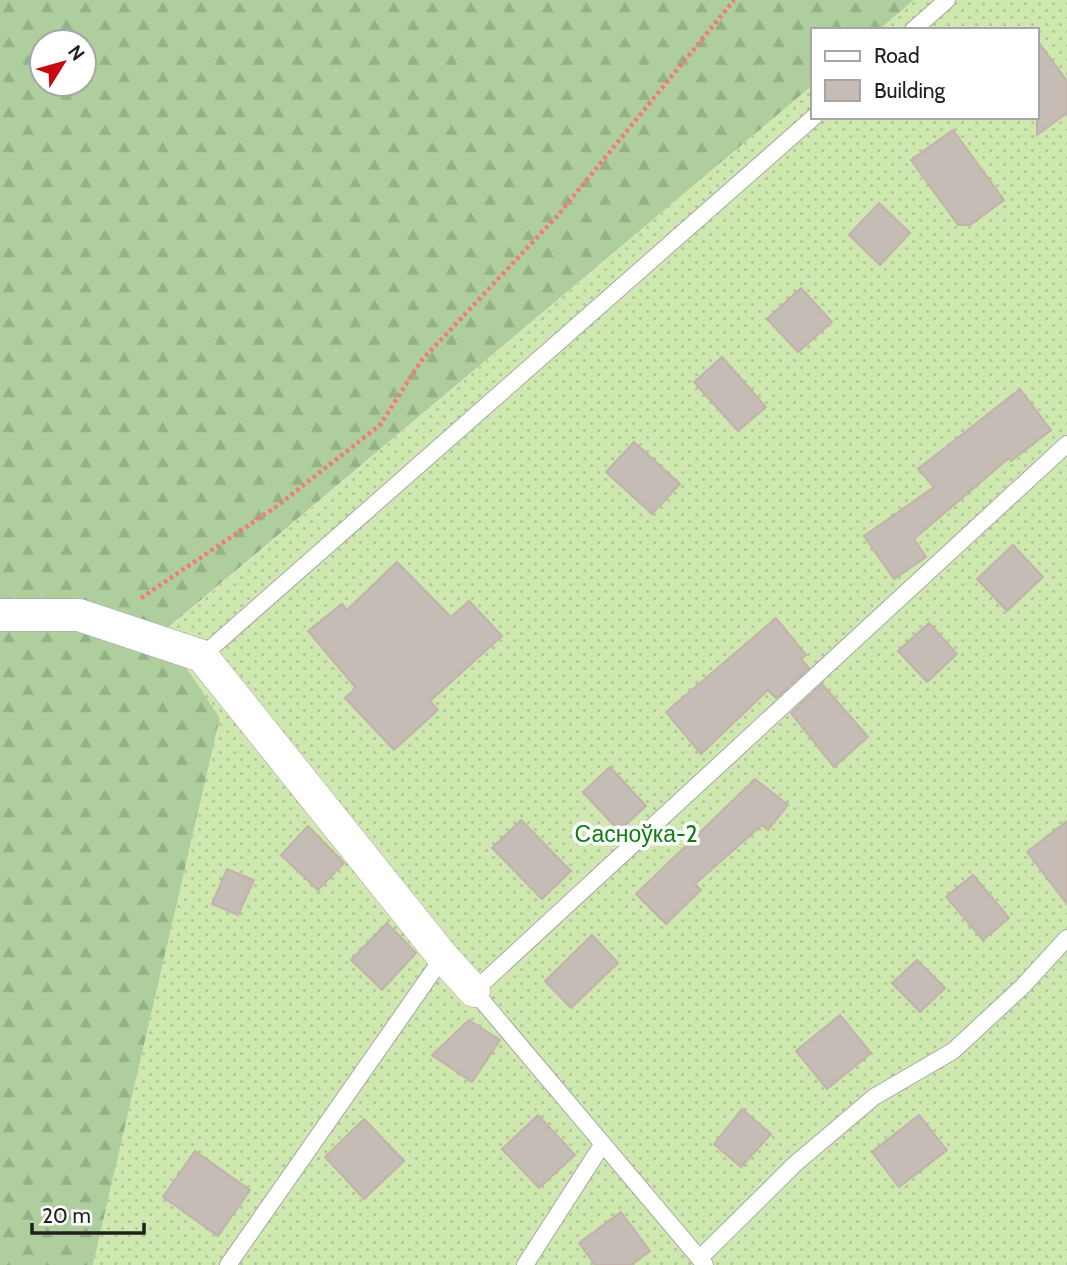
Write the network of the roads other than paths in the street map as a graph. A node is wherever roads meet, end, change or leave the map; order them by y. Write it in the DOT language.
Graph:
graph roads {
  1 [pos="947,0"];
  2 [pos="915,28"];
  3 [pos="812,119"];
  4 [pos="1067,444"];
  5 [pos="0,615"];
  6 [pos="202,656"];
  7 [pos="1067,939"];
  8 [pos="443,957"];
  9 [pos="474,991"];
  10 [pos="602,1145"];
  11 [pos="703,1262"];
  12 [pos="228,1265"];
  13 [pos="525,1265"];
  1 -- 2 [label="lane"];
  3 -- 6 [label="lane"];
  4 -- 9 [label="lane"];
  5 -- 6 [label="street"];
  6 -- 8 [label="street"];
  7 -- 11 [label="lane"];
  8 -- 9 [label="street"];
  8 -- 12 [label="lane"];
  9 -- 10 [label="lane"];
  10 -- 11 [label="lane"];
  10 -- 13 [label="lane"];
}
